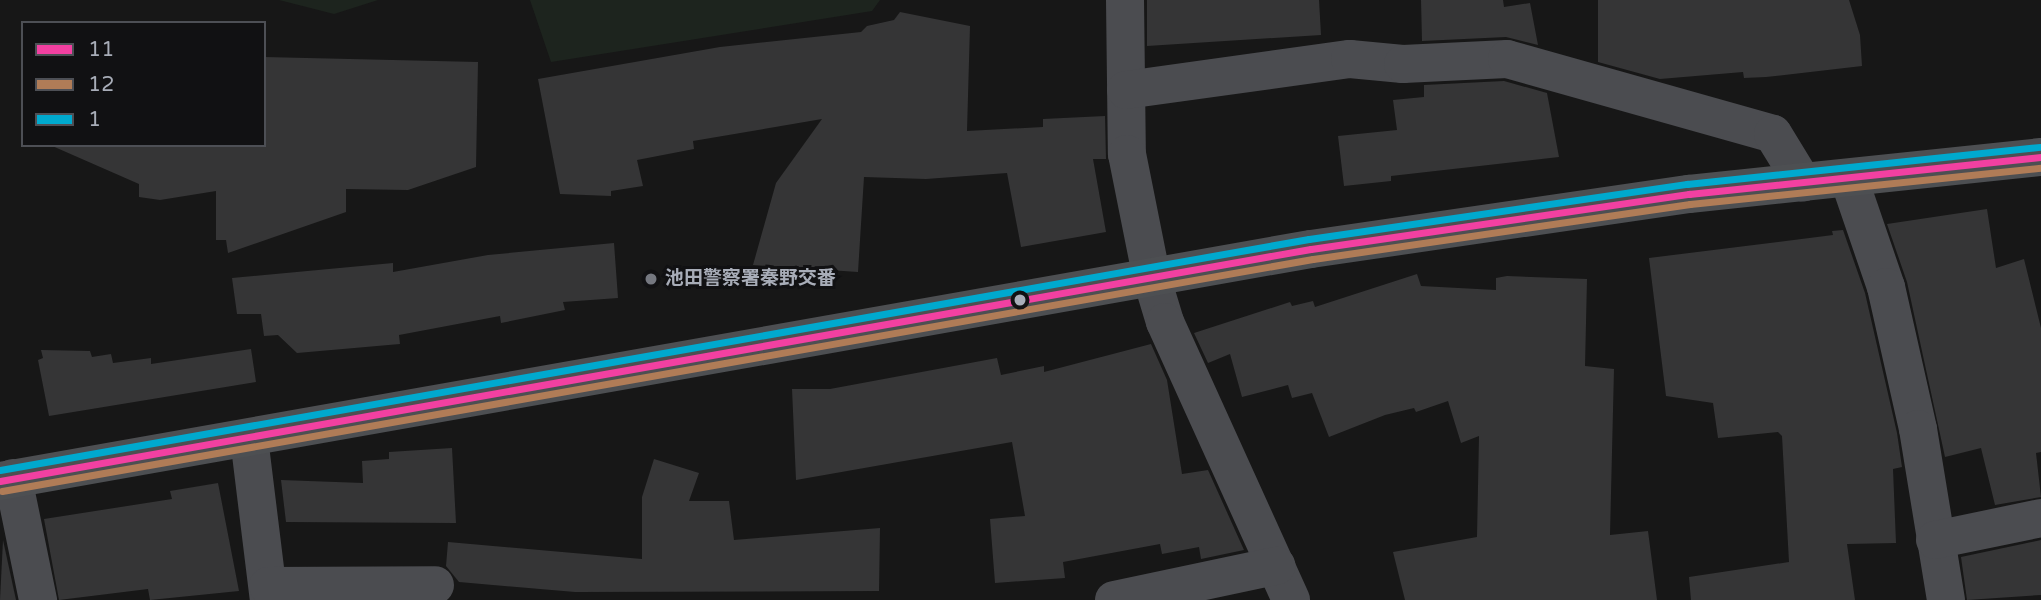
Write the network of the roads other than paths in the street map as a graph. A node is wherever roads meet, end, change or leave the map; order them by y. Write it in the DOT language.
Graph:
graph roads {
  1 [pos="1125,0"];
  2 [pos="1126,90"];
  3 [pos="2041,157"];
  4 [pos="1849,179"];
  5 [pos="1803,183"];
  6 [pos="1153,279"];
  7 [pos="249,438"];
  8 [pos="6,480"];
  9 [pos="2041,518"];
  10 [pos="1935,540"];
  11 [pos="1276,566"];
  12 [pos="435,585"];
  13 [pos="269,593"];
  14 [pos="38,600"];
  15 [pos="1114,600"];
  16 [pos="1292,600"];
  17 [pos="1946,600"];
  1 -- 2 [label="street"];
  2 -- 5 [label="street"];
  2 -- 6 [label="street"];
  3 -- 4 [label="main road"];
  4 -- 5 [label="main road"];
  4 -- 10 [label="street"];
  5 -- 6 [label="main road"];
  6 -- 7 [label="main road"];
  6 -- 11 [label="street"];
  7 -- 8 [label="main road"];
  7 -- 13 [label="street"];
  8 -- 14 [label="street"];
  9 -- 10 [label="street"];
  10 -- 17 [label="street"];
  11 -- 15 [label="street"];
  11 -- 16 [label="street"];
  12 -- 13 [label="street"];
}
